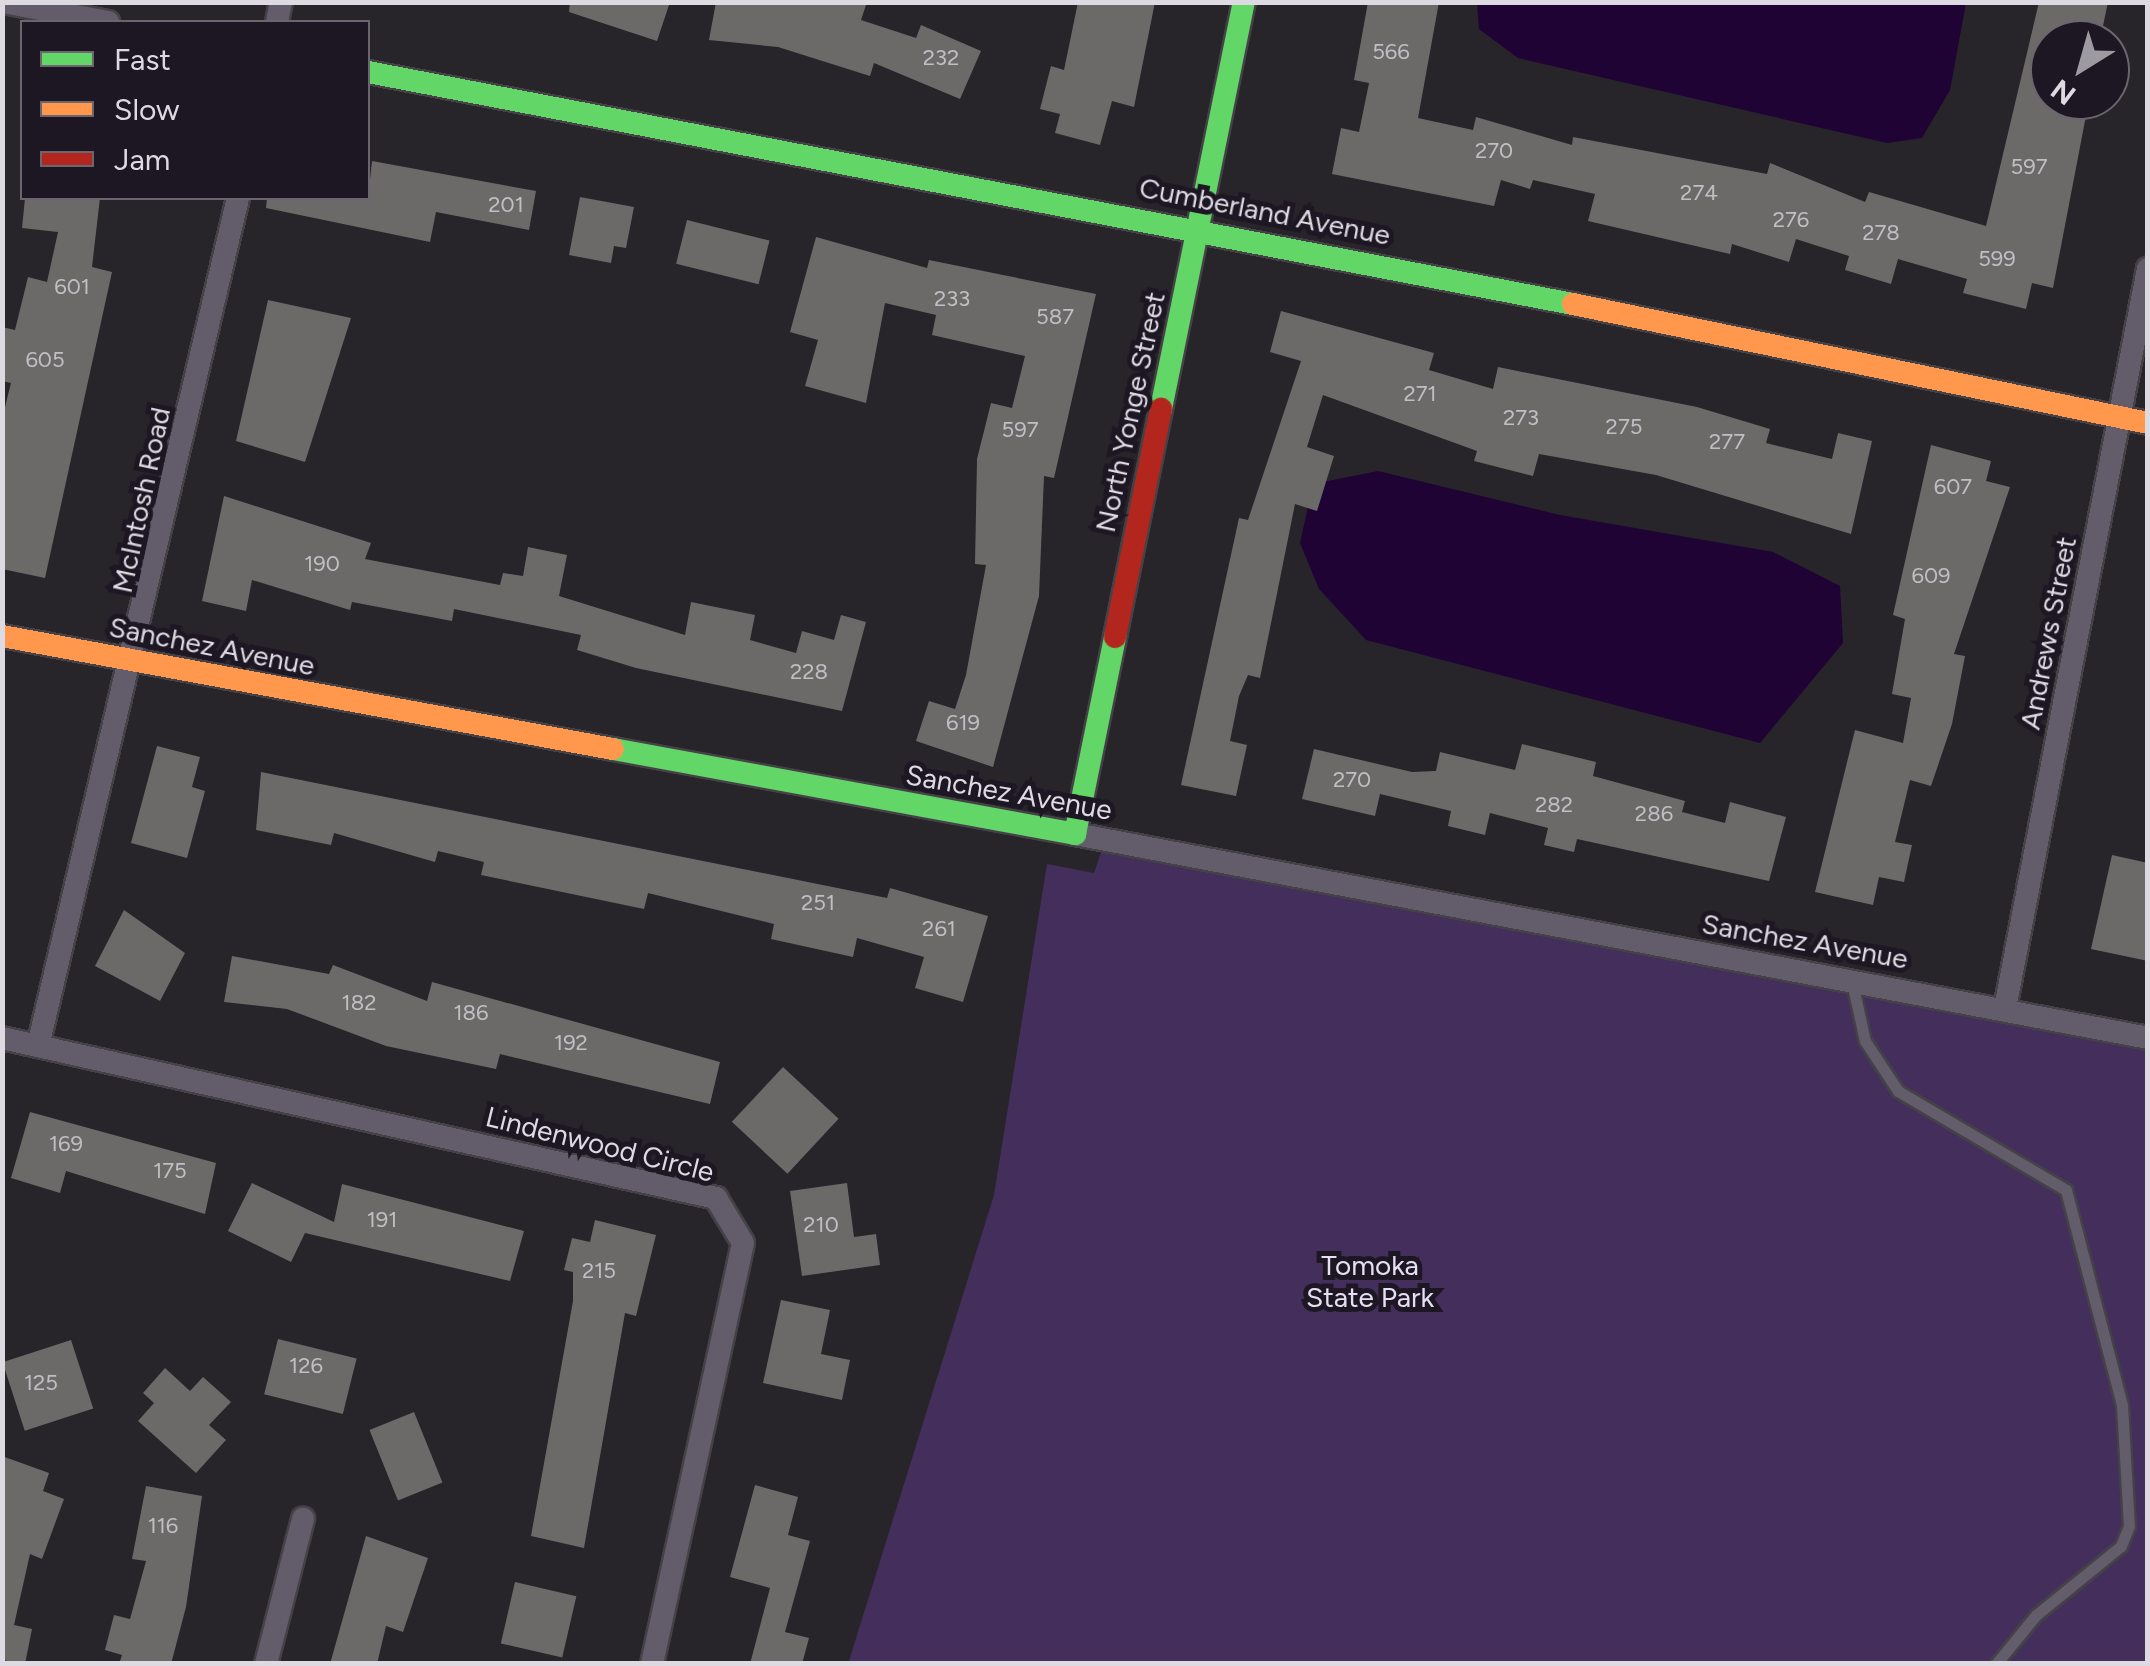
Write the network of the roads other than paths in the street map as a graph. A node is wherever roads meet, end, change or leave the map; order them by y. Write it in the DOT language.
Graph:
graph roads {
  1 [pos="3,2"];
  2 [pos="1244,2"];
  3 [pos="98,20"];
  4 [pos="370,72"];
  5 [pos="238,200"];
  6 [pos="1199,227"];
  7 [pos="2148,268"];
  8 [pos="2121,417"];
  9 [pos="2148,422"];
  10 [pos="2,636"];
  11 [pos="136,663"];
  12 [pos="1075,834"];
  13 [pos="1852,981"];
  14 [pos="2004,1008"];
  15 [pos="2,1038"];
  16 [pos="2148,1038"];
  17 [pos="38,1046"];
  18 [pos="303,1519"];
  19 [pos="266,1664"];
  20 [pos="652,1664"];
  21 [pos="1996,1664"];
  1 -- 3 [label="street"];
  2 -- 6 [label="street, North Yonge Street"];
  4 -- 6 [label="street, Cumberland Avenue"];
  5 -- 11 [label="street, McIntosh Road"];
  6 -- 8 [label="street, Cumberland Avenue"];
  6 -- 12 [label="street, North Yonge Street"];
  7 -- 8 [label="street, Andrews Street"];
  8 -- 9 [label="street, Cumberland Avenue"];
  8 -- 14 [label="street, Andrews Street"];
  10 -- 11 [label="street, Sanchez Avenue"];
  11 -- 12 [label="street, Sanchez Avenue"];
  11 -- 17 [label="street, McIntosh Road"];
  12 -- 13 [label="street, Sanchez Avenue"];
  13 -- 14 [label="street, Sanchez Avenue"];
  13 -- 21 [label="lane"];
  14 -- 16 [label="street, Sanchez Avenue"];
  15 -- 17 [label="street, Lindenwood Circle"];
  17 -- 20 [label="street, Lindenwood Circle"];
  18 -- 19 [label="street"];
}
